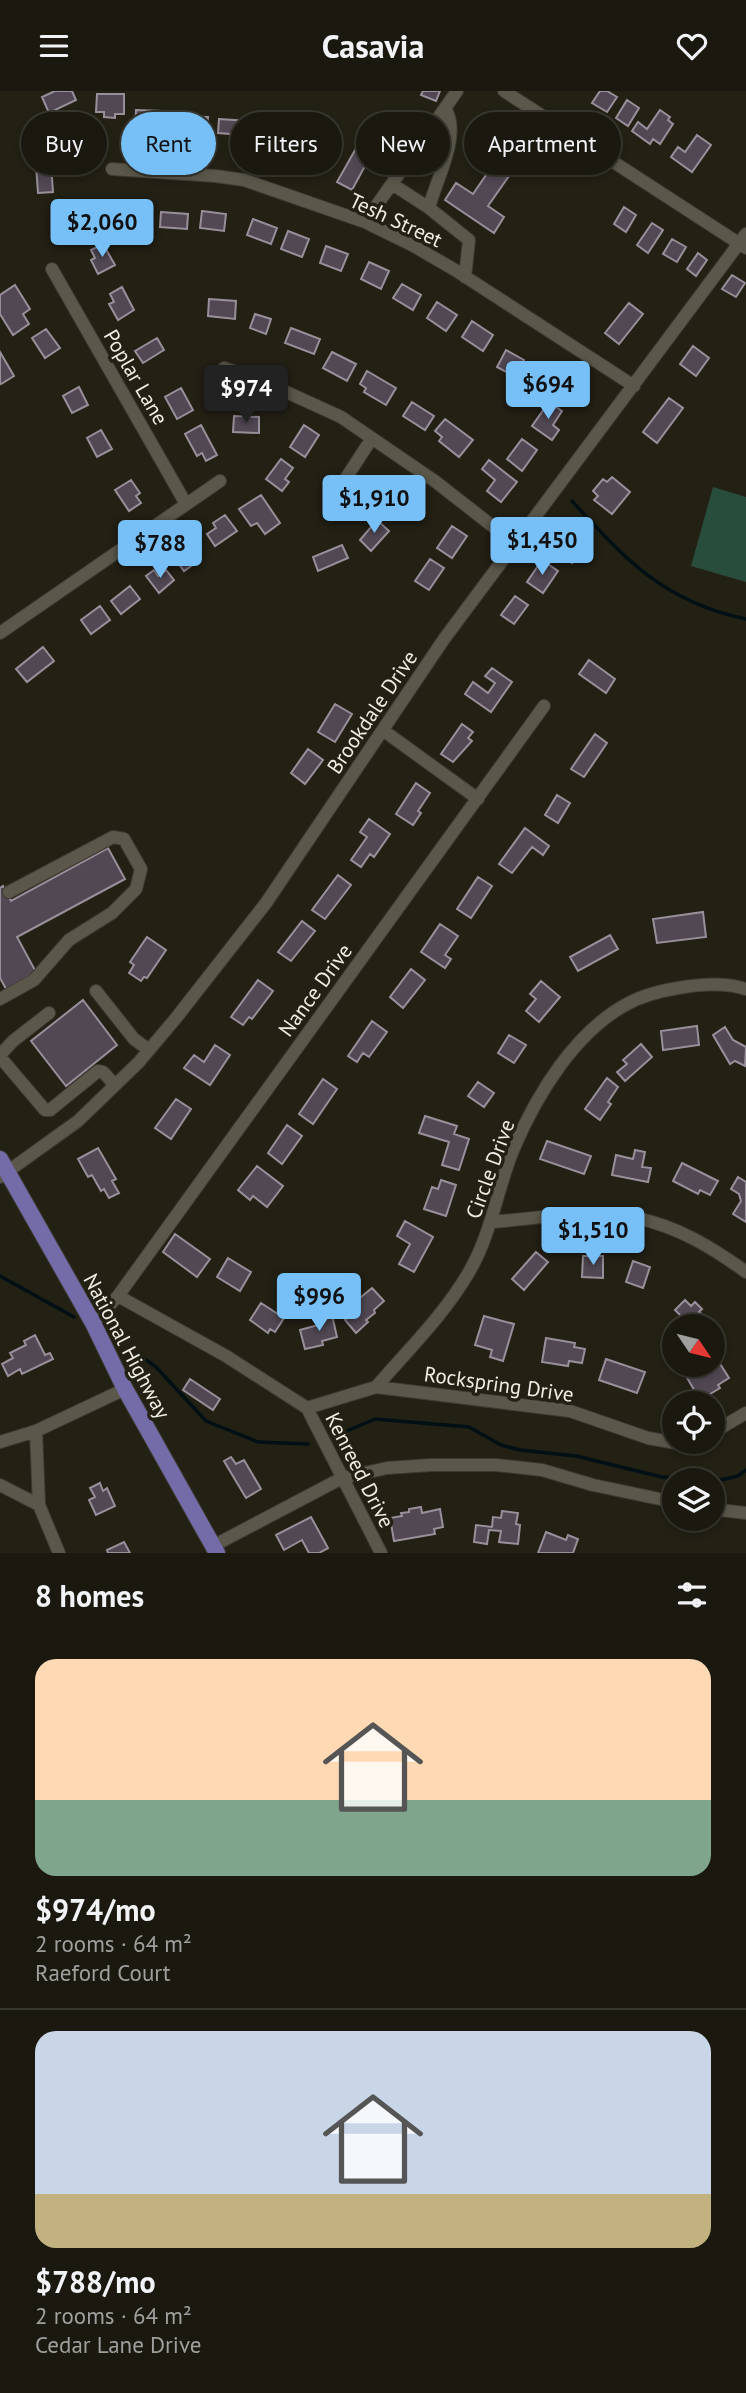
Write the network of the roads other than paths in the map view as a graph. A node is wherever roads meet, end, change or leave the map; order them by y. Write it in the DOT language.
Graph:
graph roads {
  1 [pos="457,91"];
  2 [pos="504,91"];
  3 [pos="445,108"];
  4 [pos="112,169"];
  5 [pos="392,184"];
  6 [pos="429,208"];
  7 [pos="365,222"];
  8 [pos="744,242"];
  9 [pos="52,269"];
  10 [pos="465,277"];
  11 [pos="224,368"];
  12 [pos="634,386"];
  13 [pos="372,438"];
  14 [pos="220,481"];
  15 [pos="337,492"];
  16 [pos="186,504"];
  17 [pos="514,543"];
  18 [pos="0,633"];
  19 [pos="544,706"];
  20 [pos="384,731"];
  21 [pos="478,799"];
  22 [pos="9,893"];
  23 [pos="746,989"];
  24 [pos="96,991"];
  25 [pos="0,999"];
  26 [pos="49,1013"];
  27 [pos="149,1050"];
  28 [pos="0,1056"];
  29 [pos="115,1085"];
  30 [pos="2,1170"];
  31 [pos="491,1222"];
  32 [pos="746,1272"];
  33 [pos="118,1296"];
  34 [pos="93,1323"];
  35 [pos="376,1387"];
  36 [pos="125,1389"];
  37 [pos="307,1408"];
  38 [pos="746,1413"];
  39 [pos="725,1425"];
  40 [pos="36,1431"];
  41 [pos="662,1440"];
  42 [pos="0,1442"];
  43 [pos="342,1478"];
  44 [pos="0,1485"];
  45 [pos="662,1499"];
  46 [pos="39,1505"];
  47 [pos="725,1511"];
  48 [pos="746,1513"];
  49 [pos="215,1549"];
  50 [pos="59,1553"];
  51 [pos="381,1553"];
  1 -- 3 [label="street"];
  2 -- 8 [label="street"];
  3 -- 5 [label="street"];
  3 -- 6 [label="street"];
  4 -- 7 [label="street, Tesh Street"];
  5 -- 6 [label="street"];
  5 -- 7 [label="street"];
  6 -- 10 [label="street"];
  7 -- 10 [label="street, Tesh Street"];
  8 -- 12 [label="street, Brookdale Drive"];
  9 -- 16 [label="street, Poplar Lane"];
  10 -- 12 [label="street, Tesh Street"];
  11 -- 13 [label="street"];
  12 -- 17 [label="street, Brookdale Drive"];
  13 -- 15 [label="street"];
  13 -- 17 [label="street"];
  14 -- 16 [label="street"];
  16 -- 18 [label="street"];
  17 -- 20 [label="street, Brookdale Drive"];
  19 -- 21 [label="street, Nance Drive"];
  20 -- 21 [label="street"];
  20 -- 27 [label="street, Brookdale Drive"];
  21 -- 33 [label="street, Nance Drive"];
  22 -- 25 [label="street"];
  23 -- 31 [label="street, Circle Drive"];
  24 -- 27 [label="street"];
  26 -- 28 [label="street"];
  27 -- 29 [label="street, Brookdale Drive"];
  28 -- 29 [label="street"];
  29 -- 30 [label="street, Brookdale Drive"];
  30 -- 34 [label="main road, National Highway"];
  31 -- 32 [label="street"];
  31 -- 35 [label="street, Circle Drive"];
  33 -- 34 [label="street"];
  33 -- 37 [label="street, Kenreed Drive"];
  34 -- 36 [label="main road, National Highway"];
  35 -- 37 [label="street, Rockspring Drive"];
  35 -- 41 [label="street, Rockspring Drive"];
  36 -- 40 [label="street"];
  36 -- 49 [label="main road, National Highway"];
  37 -- 43 [label="street, Kenreed Drive"];
  38 -- 39 [label="street"];
  40 -- 42 [label="street"];
  40 -- 46 [label="street"];
  43 -- 45 [label="street"];
  43 -- 49 [label="street"];
  43 -- 51 [label="street, Kenreed Drive"];
  44 -- 46 [label="street"];
  46 -- 50 [label="street"];
  47 -- 48 [label="street"];
}
